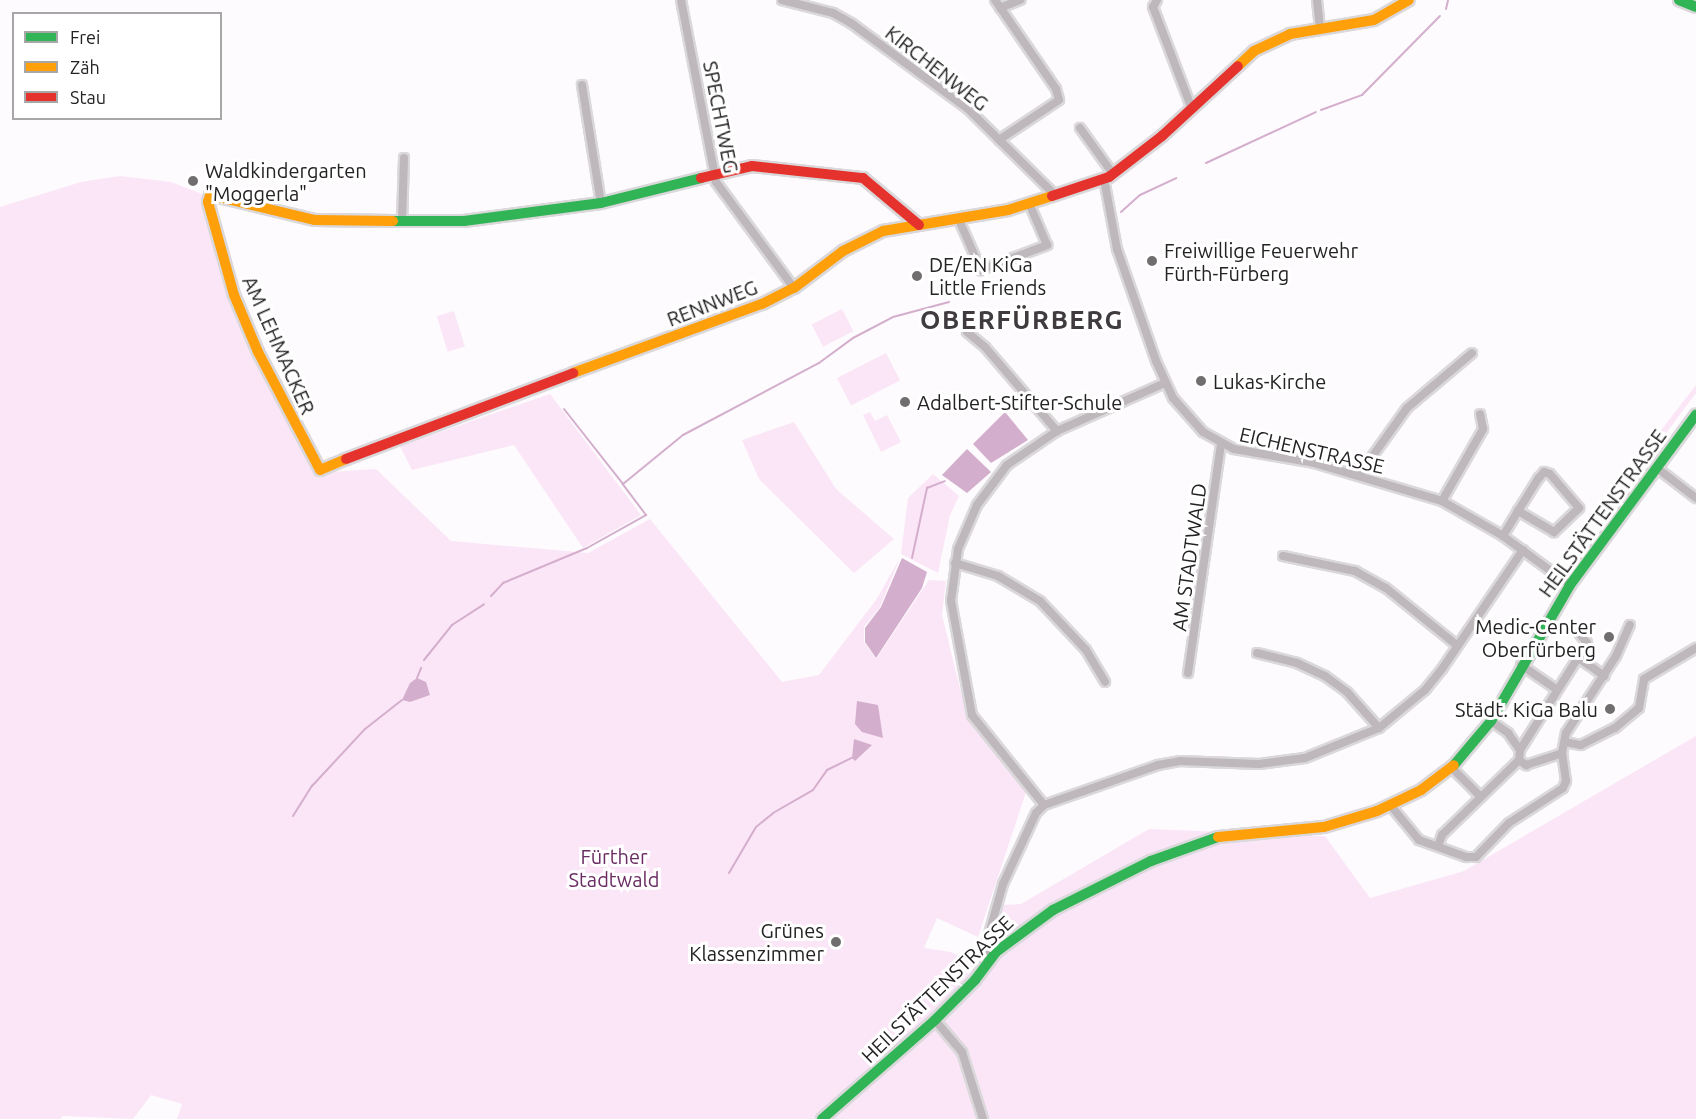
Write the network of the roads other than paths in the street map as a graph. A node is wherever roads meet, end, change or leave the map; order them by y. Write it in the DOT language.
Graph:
graph roads {
  1 [pos="681,0"];
  2 [pos="782,0"];
  3 [pos="995,0"];
  4 [pos="1020,0"];
  5 [pos="1158,0"];
  6 [pos="1317,0"];
  7 [pos="1409,0"];
  8 [pos="1679,0"];
  9 [pos="1696,7"];
  10 [pos="1000,8"];
  11 [pos="1320,29"];
  12 [pos="582,85"];
  13 [pos="1192,108"];
  14 [pos="1080,128"];
  15 [pos="999,140"];
  16 [pos="404,158"];
  17 [pos="714,174"];
  18 [pos="1109,176"];
  19 [pos="1053,193"];
  20 [pos="601,203"];
  21 [pos="1029,203"];
  22 [pos="959,220"];
  23 [pos="402,222"];
  24 [pos="919,225"];
  25 [pos="794,288"];
  26 [pos="967,332"];
  27 [pos="1472,353"];
  28 [pos="1166,383"];
  29 [pos="1480,414"];
  30 [pos="1696,415"];
  31 [pos="1057,431"];
  32 [pos="1221,445"];
  33 [pos="1657,468"];
  34 [pos="320,470"];
  35 [pos="1359,475"];
  36 [pos="1696,498"];
  37 [pos="1442,501"];
  38 [pos="1518,511"];
  39 [pos="1503,536"];
  40 [pos="1523,550"];
  41 [pos="1283,556"];
  42 [pos="955,563"];
  43 [pos="1570,585"];
  44 [pos="1630,625"];
  45 [pos="1578,632"];
  46 [pos="1587,643"];
  47 [pos="1458,646"];
  48 [pos="1696,648"];
  49 [pos="1257,653"];
  50 [pos="1577,657"];
  51 [pos="1521,664"];
  52 [pos="1589,665"];
  53 [pos="1188,673"];
  54 [pos="1604,676"];
  55 [pos="1105,682"];
  56 [pos="1556,689"];
  57 [pos="1491,722"];
  58 [pos="1379,728"];
  59 [pos="1565,742"];
  60 [pos="1520,750"];
  61 [pos="1562,753"];
  62 [pos="1519,760"];
  63 [pos="1452,768"];
  64 [pos="1481,797"];
  65 [pos="1044,805"];
  66 [pos="1391,806"];
  67 [pos="1438,846"];
  68 [pos="988,962"];
  69 [pos="935,1020"];
  70 [pos="822,1119"];
  71 [pos="982,1119"];
  1 -- 17 [label="street, SPECHTWEG"];
  2 -- 15 [label="street, KIRCHENWEG"];
  3 -- 10 [label="street"];
  4 -- 10 [label="street"];
  5 -- 13 [label="street"];
  6 -- 11 [label="street"];
  7 -- 11 [label="street, RENNWEG"];
  8 -- 9 [label="street"];
  10 -- 15 [label="street"];
  11 -- 13 [label="street, RENNWEG"];
  12 -- 20 [label="street"];
  13 -- 18 [label="street, RENNWEG"];
  14 -- 18 [label="street"];
  15 -- 19 [label="street, KIRCHENWEG"];
  16 -- 23 [label="street"];
  17 -- 20 [label="street"];
  17 -- 24 [label="street"];
  17 -- 25 [label="street, SPECHTWEG"];
  18 -- 19 [label="street, RENNWEG"];
  18 -- 28 [label="street, EICHENSTRASSE"];
  19 -- 21 [label="street, RENNWEG"];
  20 -- 23 [label="street"];
  21 -- 22 [label="street, RENNWEG"];
  21 -- 22 [label="street"];
  22 -- 24 [label="street, RENNWEG"];
  23 -- 34 [label="street, AM LEHMACKER"];
  24 -- 25 [label="street, RENNWEG"];
  25 -- 34 [label="street, RENNWEG"];
  26 -- 31 [label="street"];
  27 -- 35 [label="street"];
  28 -- 31 [label="street"];
  28 -- 32 [label="street, EICHENSTRASSE"];
  29 -- 37 [label="street"];
  30 -- 33 [label="street, HEILSTÄTTENSTRASSE"];
  31 -- 42 [label="street"];
  32 -- 35 [label="street, EICHENSTRASSE"];
  32 -- 53 [label="street, AM STADTWALD"];
  33 -- 36 [label="street"];
  33 -- 43 [label="street, HEILSTÄTTENSTRASSE"];
  35 -- 37 [label="street, EICHENSTRASSE"];
  37 -- 39 [label="street, EICHENSTRASSE"];
  38 -- 38 [label="street"];
  38 -- 39 [label="street"];
  39 -- 40 [label="street, EICHENSTRASSE"];
  40 -- 43 [label="street, EICHENSTRASSE"];
  40 -- 47 [label="street"];
  41 -- 47 [label="street"];
  42 -- 55 [label="street"];
  42 -- 65 [label="street"];
  43 -- 51 [label="street, HEILSTÄTTENSTRASSE"];
  44 -- 54 [label="street"];
  45 -- 46 [label="street"];
  46 -- 50 [label="street"];
  46 -- 52 [label="street"];
  47 -- 58 [label="street"];
  48 -- 59 [label="street"];
  49 -- 58 [label="street"];
  50 -- 52 [label="street"];
  50 -- 56 [label="street"];
  51 -- 56 [label="street"];
  51 -- 57 [label="street, HEILSTÄTTENSTRASSE"];
  52 -- 54 [label="street"];
  54 -- 59 [label="street"];
  56 -- 60 [label="street"];
  57 -- 60 [label="street"];
  57 -- 63 [label="street, HEILSTÄTTENSTRASSE"];
  58 -- 65 [label="street"];
  59 -- 61 [label="street"];
  60 -- 62 [label="street"];
  61 -- 62 [label="street"];
  61 -- 67 [label="street"];
  62 -- 64 [label="street"];
  63 -- 64 [label="street"];
  63 -- 66 [label="street, HEILSTÄTTENSTRASSE"];
  64 -- 67 [label="street"];
  65 -- 68 [label="street"];
  66 -- 67 [label="street"];
  66 -- 68 [label="street, HEILSTÄTTENSTRASSE"];
  68 -- 69 [label="street, HEILSTÄTTENSTRASSE"];
  69 -- 70 [label="street, HEILSTÄTTENSTRASSE"];
  69 -- 71 [label="street"];
}
